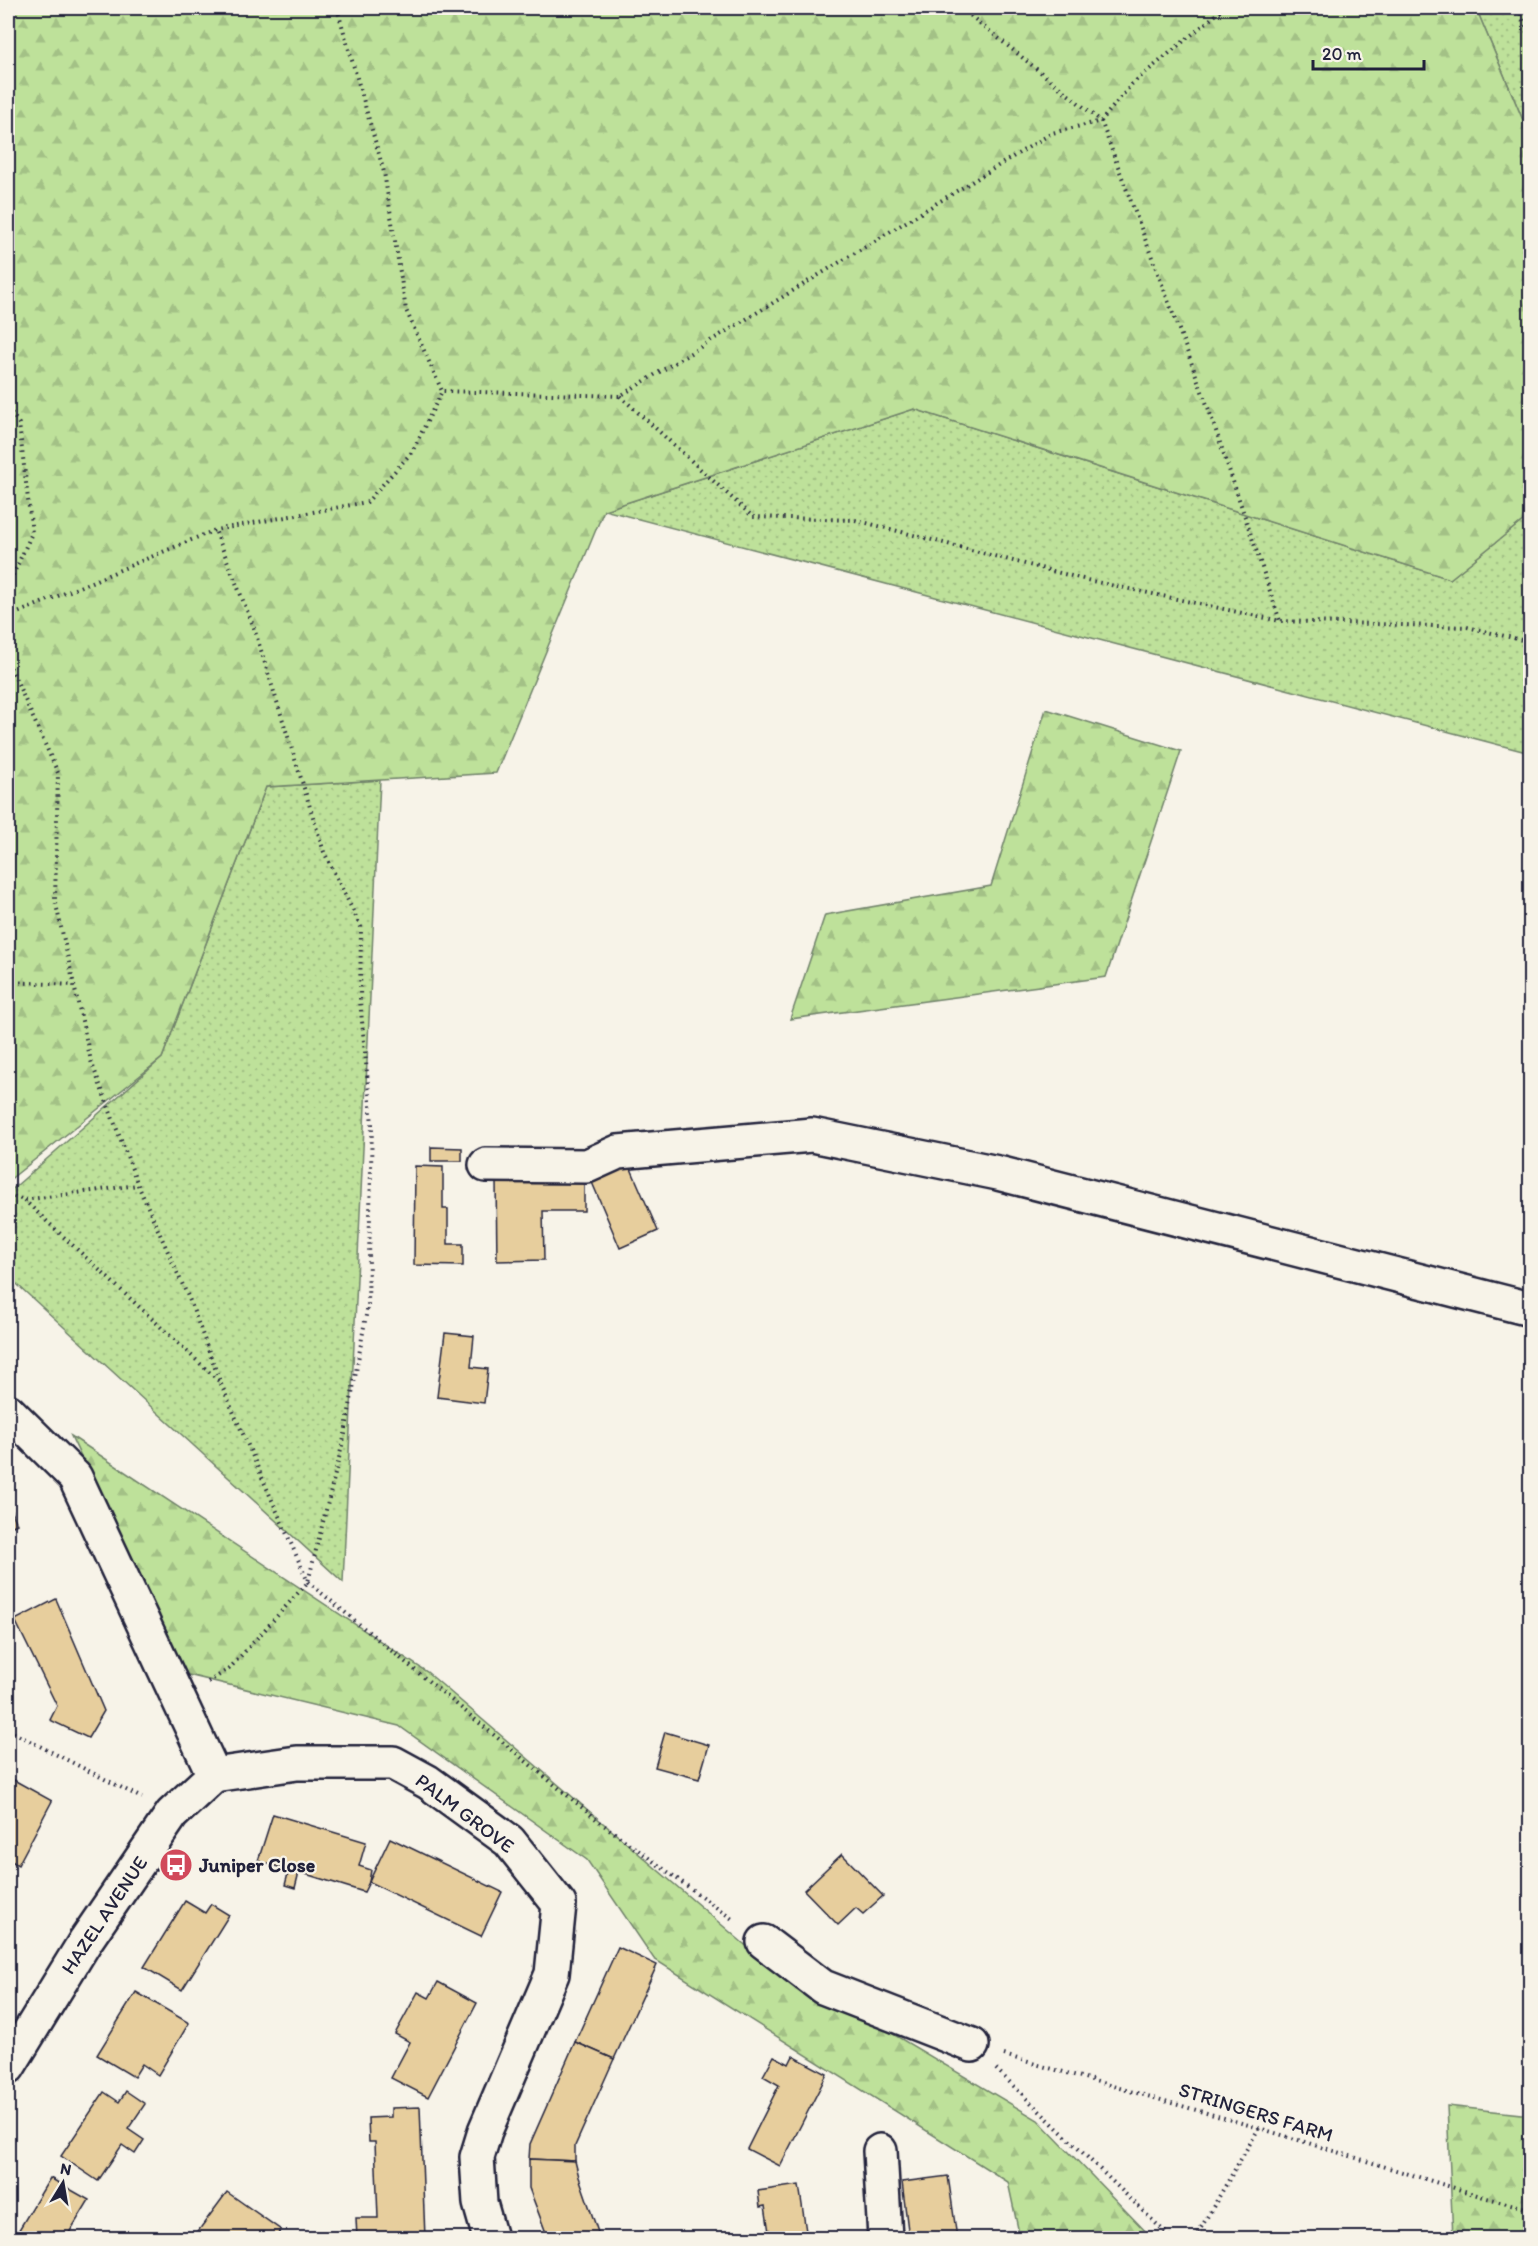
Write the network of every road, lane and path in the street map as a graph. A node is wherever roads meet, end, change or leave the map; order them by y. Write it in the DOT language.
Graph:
graph roads {
  1 [pos="337,8"];
  2 [pos="961,8"];
  3 [pos="1224,8"];
  4 [pos="1519,8"];
  5 [pos="1530,41"];
  6 [pos="1101,121"];
  7 [pos="442,391"];
  8 [pos="620,396"];
  9 [pos="8,408"];
  10 [pos="215,530"];
  11 [pos="8,586"];
  12 [pos="8,617"];
  13 [pos="1280,621"];
  14 [pos="1530,642"];
  15 [pos="8,662"];
  16 [pos="8,982"];
  17 [pos="74,985"];
  18 [pos="486,1165"];
  19 [pos="138,1185"];
  20 [pos="8,1195"];
  21 [pos="24,1200"];
  22 [pos="1530,1310"];
  23 [pos="221,1384"];
  24 [pos="8,1411"];
  25 [pos="308,1582"];
  26 [pos="180,1700"];
  27 [pos="8,1730"];
  28 [pos="214,1775"];
  29 [pos="172,1814"];
  30 [pos="764,1942"];
  31 [pos="972,2045"];
  32 [pos="8,2067"];
  33 [pos="1259,2128"];
  34 [pos="879,2151"];
  35 [pos="1530,2209"];
  36 [pos="490,2238"];
  37 [pos="885,2238"];
  38 [pos="1172,2238"];
  39 [pos="1195,2238"];
  1 -- 7 [label="path"];
  2 -- 6 [label="path"];
  3 -- 6 [label="path"];
  4 -- 5 [label="path"];
  6 -- 8 [label="path"];
  6 -- 13 [label="path"];
  7 -- 8 [label="path"];
  7 -- 10 [label="path"];
  8 -- 13 [label="path"];
  9 -- 11 [label="path"];
  10 -- 12 [label="path"];
  10 -- 25 [label="path"];
  13 -- 14 [label="path"];
  15 -- 17 [label="path"];
  16 -- 17 [label="path"];
  17 -- 19 [label="path"];
  18 -- 22 [label="street"];
  19 -- 21 [label="path"];
  19 -- 23 [label="path"];
  20 -- 21 [label="path"];
  21 -- 23 [label="path"];
  23 -- 25 [label="path"];
  24 -- 26 [label="street"];
  25 -- 26 [label="path"];
  25 -- 30 [label="path"];
  26 -- 28 [label="street"];
  27 -- 29 [label="path"];
  28 -- 29 [label="street, HAZEL AVENUE"];
  28 -- 36 [label="street, PALM GROVE"];
  29 -- 32 [label="street, HAZEL AVENUE"];
  30 -- 31 [label="street"];
  31 -- 33 [label="path, STRINGERS FARM"];
  31 -- 38 [label="path"];
  33 -- 35 [label="path, STRINGERS FARM"];
  33 -- 39 [label="path"];
  34 -- 37 [label="street"];
}
